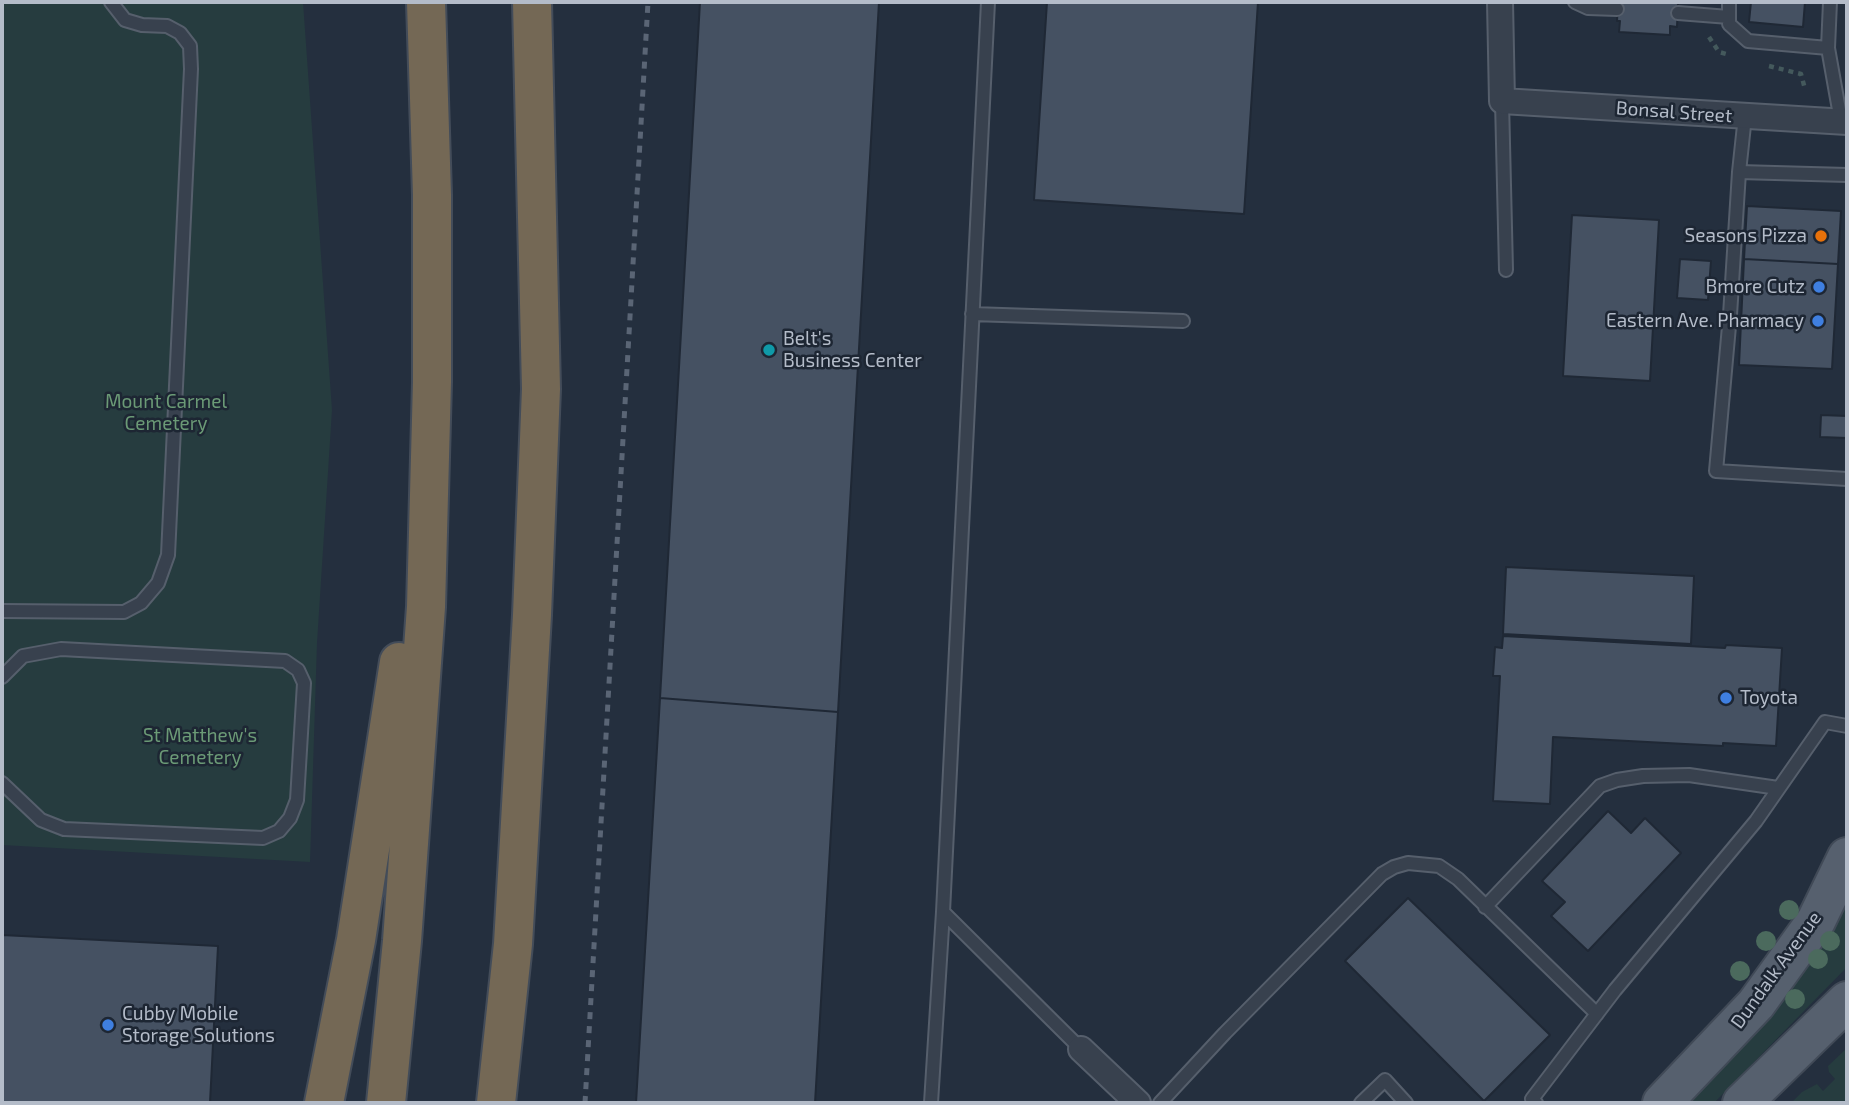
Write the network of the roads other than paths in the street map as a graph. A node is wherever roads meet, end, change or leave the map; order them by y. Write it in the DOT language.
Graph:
graph roads {
  1 [pos="111,2"];
  2 [pos="426,2"];
  3 [pos="532,2"];
  4 [pos="988,2"];
  5 [pos="1500,2"];
  6 [pos="1575,2"];
  7 [pos="1730,2"];
  8 [pos="1830,2"];
  9 [pos="1617,9"];
  10 [pos="1678,13"];
  11 [pos="1729,16"];
  12 [pos="1828,48"];
  13 [pos="1502,101"];
  14 [pos="1745,116"];
  15 [pos="1844,122"];
  16 [pos="1739,172"];
  17 [pos="1847,175"];
  18 [pos="1506,270"];
  19 [pos="972,314"];
  20 [pos="1183,321"];
  21 [pos="432,382"];
  22 [pos="1847,479"];
  23 [pos="2,611"];
  24 [pos="2,677"];
  25 [pos="1847,726"];
  26 [pos="2,783"];
  27 [pos="1779,788"];
  28 [pos="1847,857"];
  29 [pos="1485,907"];
  30 [pos="943,912"];
  31 [pos="1847,1001"];
  32 [pos="1597,1014"];
  33 [pos="1081,1049"];
  34 [pos="324,1103"];
  35 [pos="386,1103"];
  36 [pos="496,1103"];
  37 [pos="931,1103"];
  38 [pos="1138,1103"];
  39 [pos="1160,1103"];
  40 [pos="1361,1103"];
  41 [pos="1406,1103"];
  42 [pos="1536,1103"];
  43 [pos="1662,1103"];
  44 [pos="1742,1103"];
  1 -- 23 [label="lane"];
  2 -- 21 [label="highway"];
  3 -- 36 [label="highway"];
  4 -- 19 [label="lane"];
  5 -- 13 [label="street"];
  6 -- 9 [label="lane"];
  7 -- 11 [label="lane"];
  8 -- 12 [label="lane"];
  10 -- 11 [label="lane"];
  11 -- 12 [label="lane"];
  12 -- 15 [label="lane"];
  13 -- 14 [label="street, Bonsal Street"];
  13 -- 18 [label="lane"];
  14 -- 15 [label="street, Bonsal Street"];
  14 -- 16 [label="lane"];
  16 -- 17 [label="lane"];
  16 -- 22 [label="lane"];
  19 -- 20 [label="lane"];
  19 -- 30 [label="lane"];
  21 -- 34 [label="highway"];
  21 -- 35 [label="highway"];
  24 -- 26 [label="lane"];
  25 -- 27 [label="lane"];
  27 -- 29 [label="lane"];
  27 -- 32 [label="lane"];
  28 -- 43 [label="main road, Dundalk Avenue"];
  29 -- 32 [label="lane"];
  29 -- 39 [label="lane"];
  30 -- 33 [label="lane"];
  30 -- 37 [label="lane"];
  31 -- 44 [label="main road"];
  32 -- 42 [label="lane"];
  33 -- 38 [label="street"];
  40 -- 41 [label="lane"];
}
